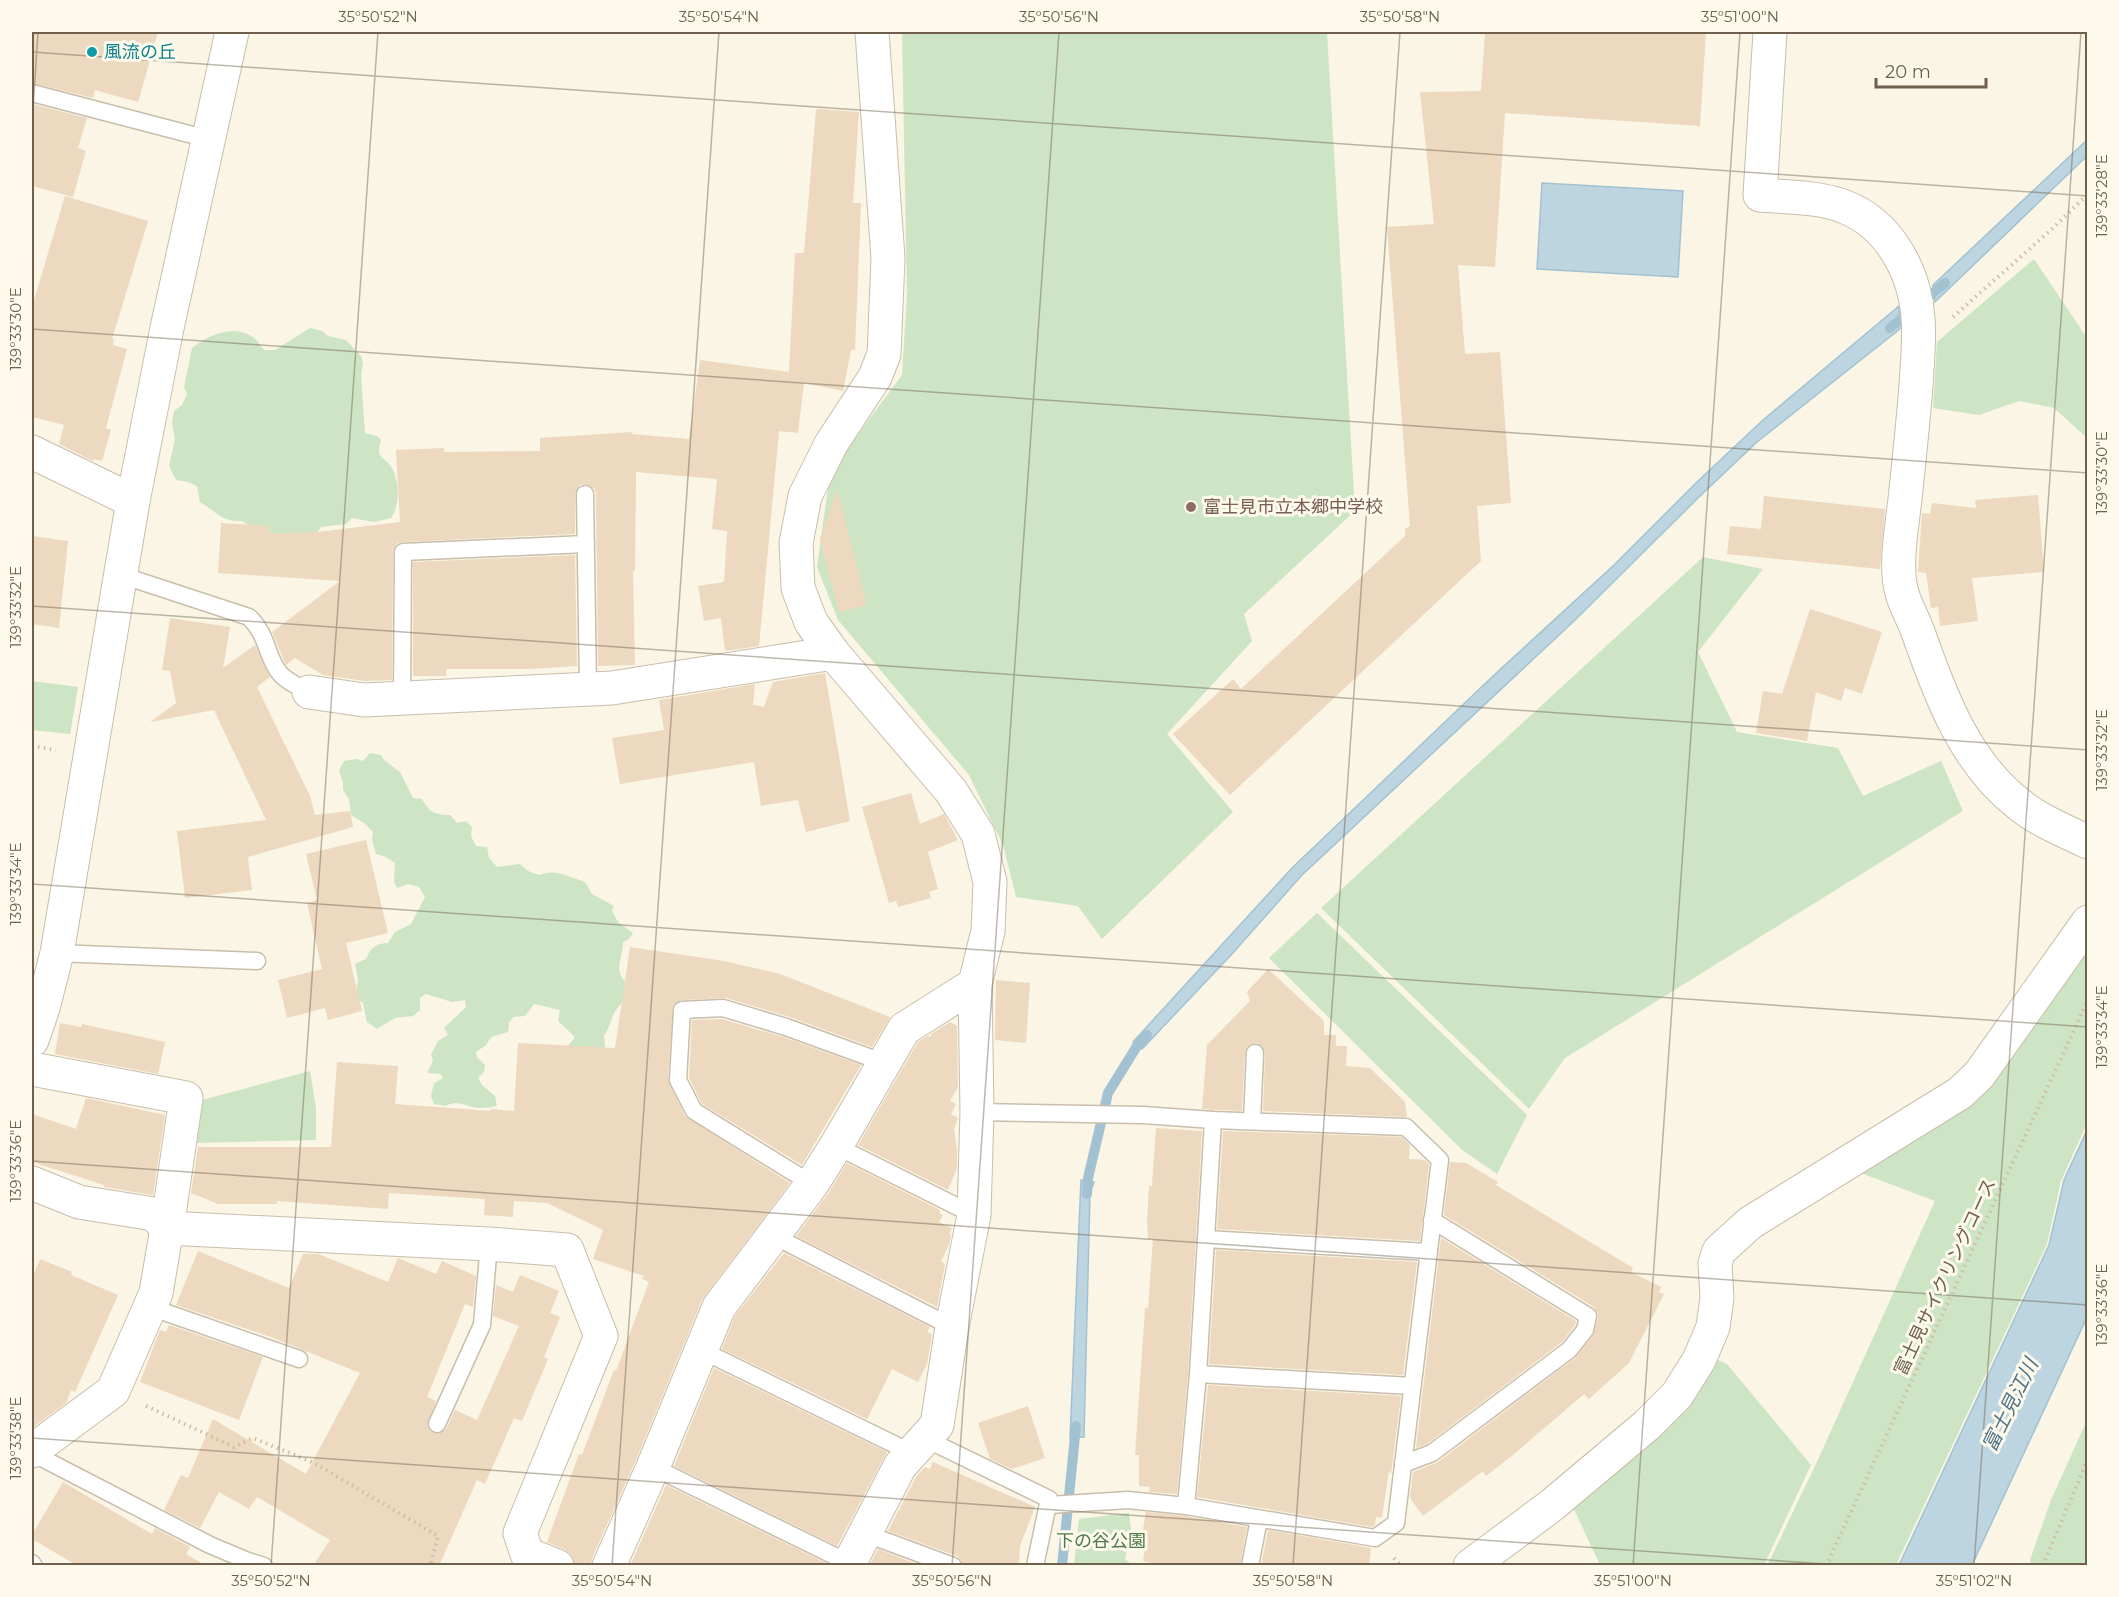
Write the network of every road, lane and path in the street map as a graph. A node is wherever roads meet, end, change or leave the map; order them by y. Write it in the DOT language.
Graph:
graph roads {
  1 [pos="232,32"];
  2 [pos="872,32"];
  3 [pos="1770,32"];
  4 [pos="32,93"];
  5 [pos="208,139"];
  6 [pos="2088,194"];
  7 [pos="1918,344"];
  8 [pos="32,452"];
  9 [pos="585,494"];
  10 [pos="132,501"];
  11 [pos="586,544"];
  12 [pos="121,575"];
  13 [pos="833,653"];
  14 [pos="588,689"];
  15 [pos="309,692"];
  16 [pos="402,699"];
  17 [pos="2088,842"];
  18 [pos="2088,922"];
  19 [pos="57,953"];
  20 [pos="257,961"];
  21 [pos="975,984"];
  22 [pos="2088,1000"];
  23 [pos="32,1040"];
  24 [pos="1255,1053"];
  25 [pos="885,1063"];
  26 [pos="32,1069"];
  27 [pos="977,1112"];
  28 [pos="1213,1120"];
  29 [pos="1252,1121"];
  30 [pos="836,1146"];
  31 [pos="32,1183"];
  32 [pos="812,1184"];
  33 [pos="974,1215"];
  34 [pos="1432,1220"];
  35 [pos="167,1228"];
  36 [pos="774,1236"];
  37 [pos="1206,1239"];
  38 [pos="489,1244"];
  39 [pos="1428,1252"];
  40 [pos="150,1307"];
  41 [pos="952,1327"];
  42 [pos="701,1350"];
  43 [pos="299,1359"];
  44 [pos="1198,1374"];
  45 [pos="1412,1386"];
  46 [pos="113,1391"];
  47 [pos="437,1424"];
  48 [pos="919,1446"];
  49 [pos="32,1452"];
  50 [pos="2088,1459"];
  51 [pos="1403,1464"];
  52 [pos="653,1467"];
  53 [pos="1055,1505"];
  54 [pos="1185,1506"];
  55 [pos="1259,1519"];
  56 [pos="864,1533"];
  57 [pos="848,1564"];
  58 [pos="264,1566"];
  59 [pos="430,1566"];
  60 [pos="557,1566"];
  61 [pos="609,1566"];
  62 [pos="953,1566"];
  63 [pos="1035,1566"];
  64 [pos="1250,1566"];
  65 [pos="1470,1566"];
  66 [pos="1826,1566"];
  67 [pos="2045,1566"];
  1 -- 5 [label="street"];
  2 -- 13 [label="street"];
  3 -- 7 [label="street"];
  4 -- 5 [label="lane"];
  5 -- 10 [label="street"];
  6 -- 7 [label="path"];
  7 -- 17 [label="street"];
  8 -- 10 [label="street"];
  9 -- 11 [label="lane"];
  10 -- 12 [label="street"];
  11 -- 14 [label="lane"];
  11 -- 16 [label="lane"];
  12 -- 15 [label="lane"];
  12 -- 19 [label="street"];
  13 -- 14 [label="street"];
  13 -- 21 [label="street"];
  14 -- 16 [label="street"];
  15 -- 16 [label="street"];
  18 -- 65 [label="street"];
  19 -- 20 [label="lane"];
  19 -- 23 [label="street"];
  21 -- 25 [label="street"];
  21 -- 27 [label="street"];
  22 -- 66 [label="path, 富士見サイクリングコース"];
  24 -- 29 [label="lane"];
  25 -- 30 [label="street"];
  25 -- 32 [label="lane"];
  26 -- 35 [label="street"];
  27 -- 28 [label="lane"];
  27 -- 33 [label="street"];
  28 -- 29 [label="lane"];
  28 -- 37 [label="lane"];
  29 -- 34 [label="lane"];
  30 -- 32 [label="street"];
  30 -- 33 [label="lane"];
  31 -- 35 [label="street"];
  32 -- 36 [label="street"];
  33 -- 41 [label="street"];
  34 -- 39 [label="lane"];
  34 -- 51 [label="lane"];
  35 -- 38 [label="street"];
  35 -- 40 [label="street"];
  36 -- 41 [label="lane"];
  36 -- 42 [label="street"];
  37 -- 39 [label="lane"];
  37 -- 44 [label="lane"];
  38 -- 47 [label="lane"];
  38 -- 60 [label="street"];
  39 -- 45 [label="lane"];
  40 -- 43 [label="lane"];
  40 -- 46 [label="street"];
  41 -- 48 [label="street"];
  42 -- 48 [label="lane"];
  42 -- 52 [label="street"];
  44 -- 45 [label="lane"];
  44 -- 54 [label="lane"];
  45 -- 51 [label="lane"];
  46 -- 49 [label="street"];
  46 -- 59 [label="path"];
  48 -- 53 [label="lane"];
  48 -- 56 [label="street"];
  49 -- 58 [label="lane"];
  50 -- 67 [label="path"];
  51 -- 55 [label="lane"];
  52 -- 57 [label="lane"];
  52 -- 61 [label="street"];
  53 -- 54 [label="lane"];
  53 -- 63 [label="lane"];
  54 -- 55 [label="lane"];
  55 -- 64 [label="lane"];
  56 -- 57 [label="street"];
  56 -- 62 [label="lane"];
}
